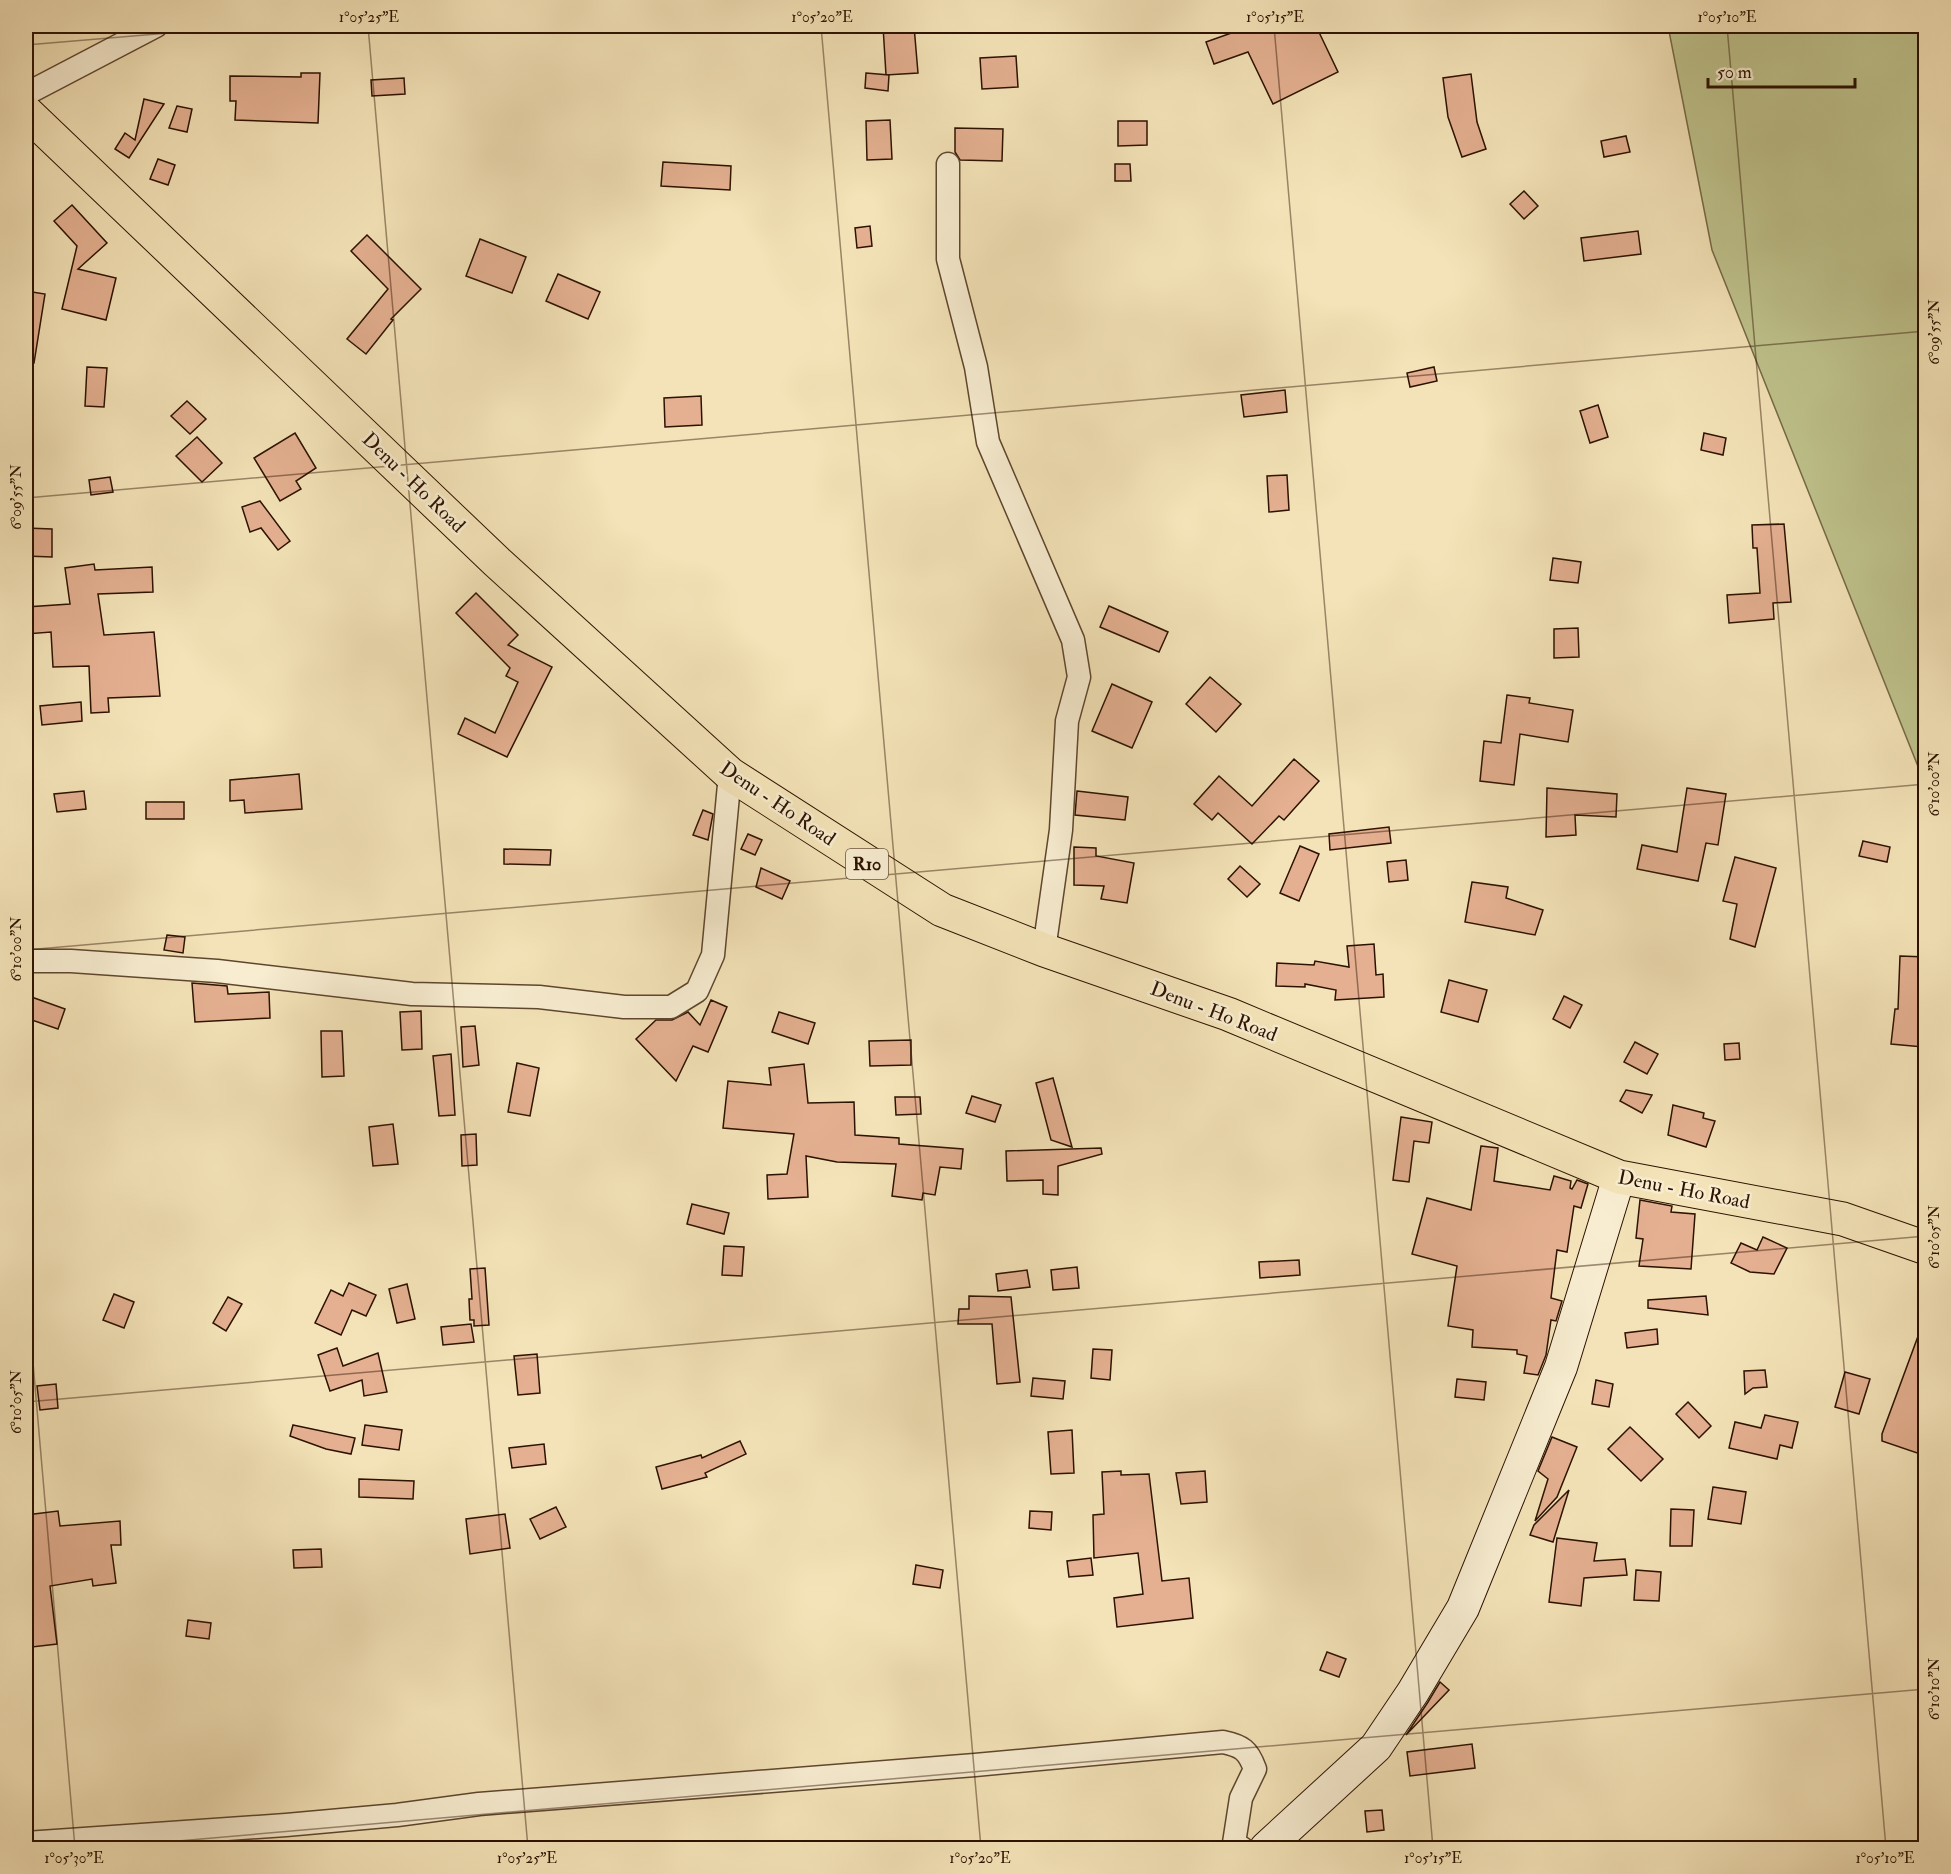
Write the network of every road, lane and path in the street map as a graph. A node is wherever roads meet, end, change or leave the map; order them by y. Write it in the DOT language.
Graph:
graph roads {
  1 [pos="156,26"];
  2 [pos="26,94"];
  3 [pos="26,112"];
  4 [pos="948,164"];
  5 [pos="730,774"];
  6 [pos="1044,950"];
  7 [pos="26,961"];
  8 [pos="1619,1178"];
  9 [pos="1926,1248"];
  10 [pos="26,1843"];
  11 [pos="1242,1848"];
  12 [pos="1266,1848"];
  1 -- 2 [label="street"];
  3 -- 5 [label="main road, Denu - Ho Road / R10"];
  4 -- 6 [label="street"];
  5 -- 6 [label="main road, Denu - Ho Road / R10"];
  5 -- 7 [label="street"];
  6 -- 8 [label="main road, Denu - Ho Road / R10"];
  8 -- 9 [label="main road, Denu - Ho Road / R10"];
  8 -- 12 [label="main road"];
  10 -- 11 [label="street"];
}
